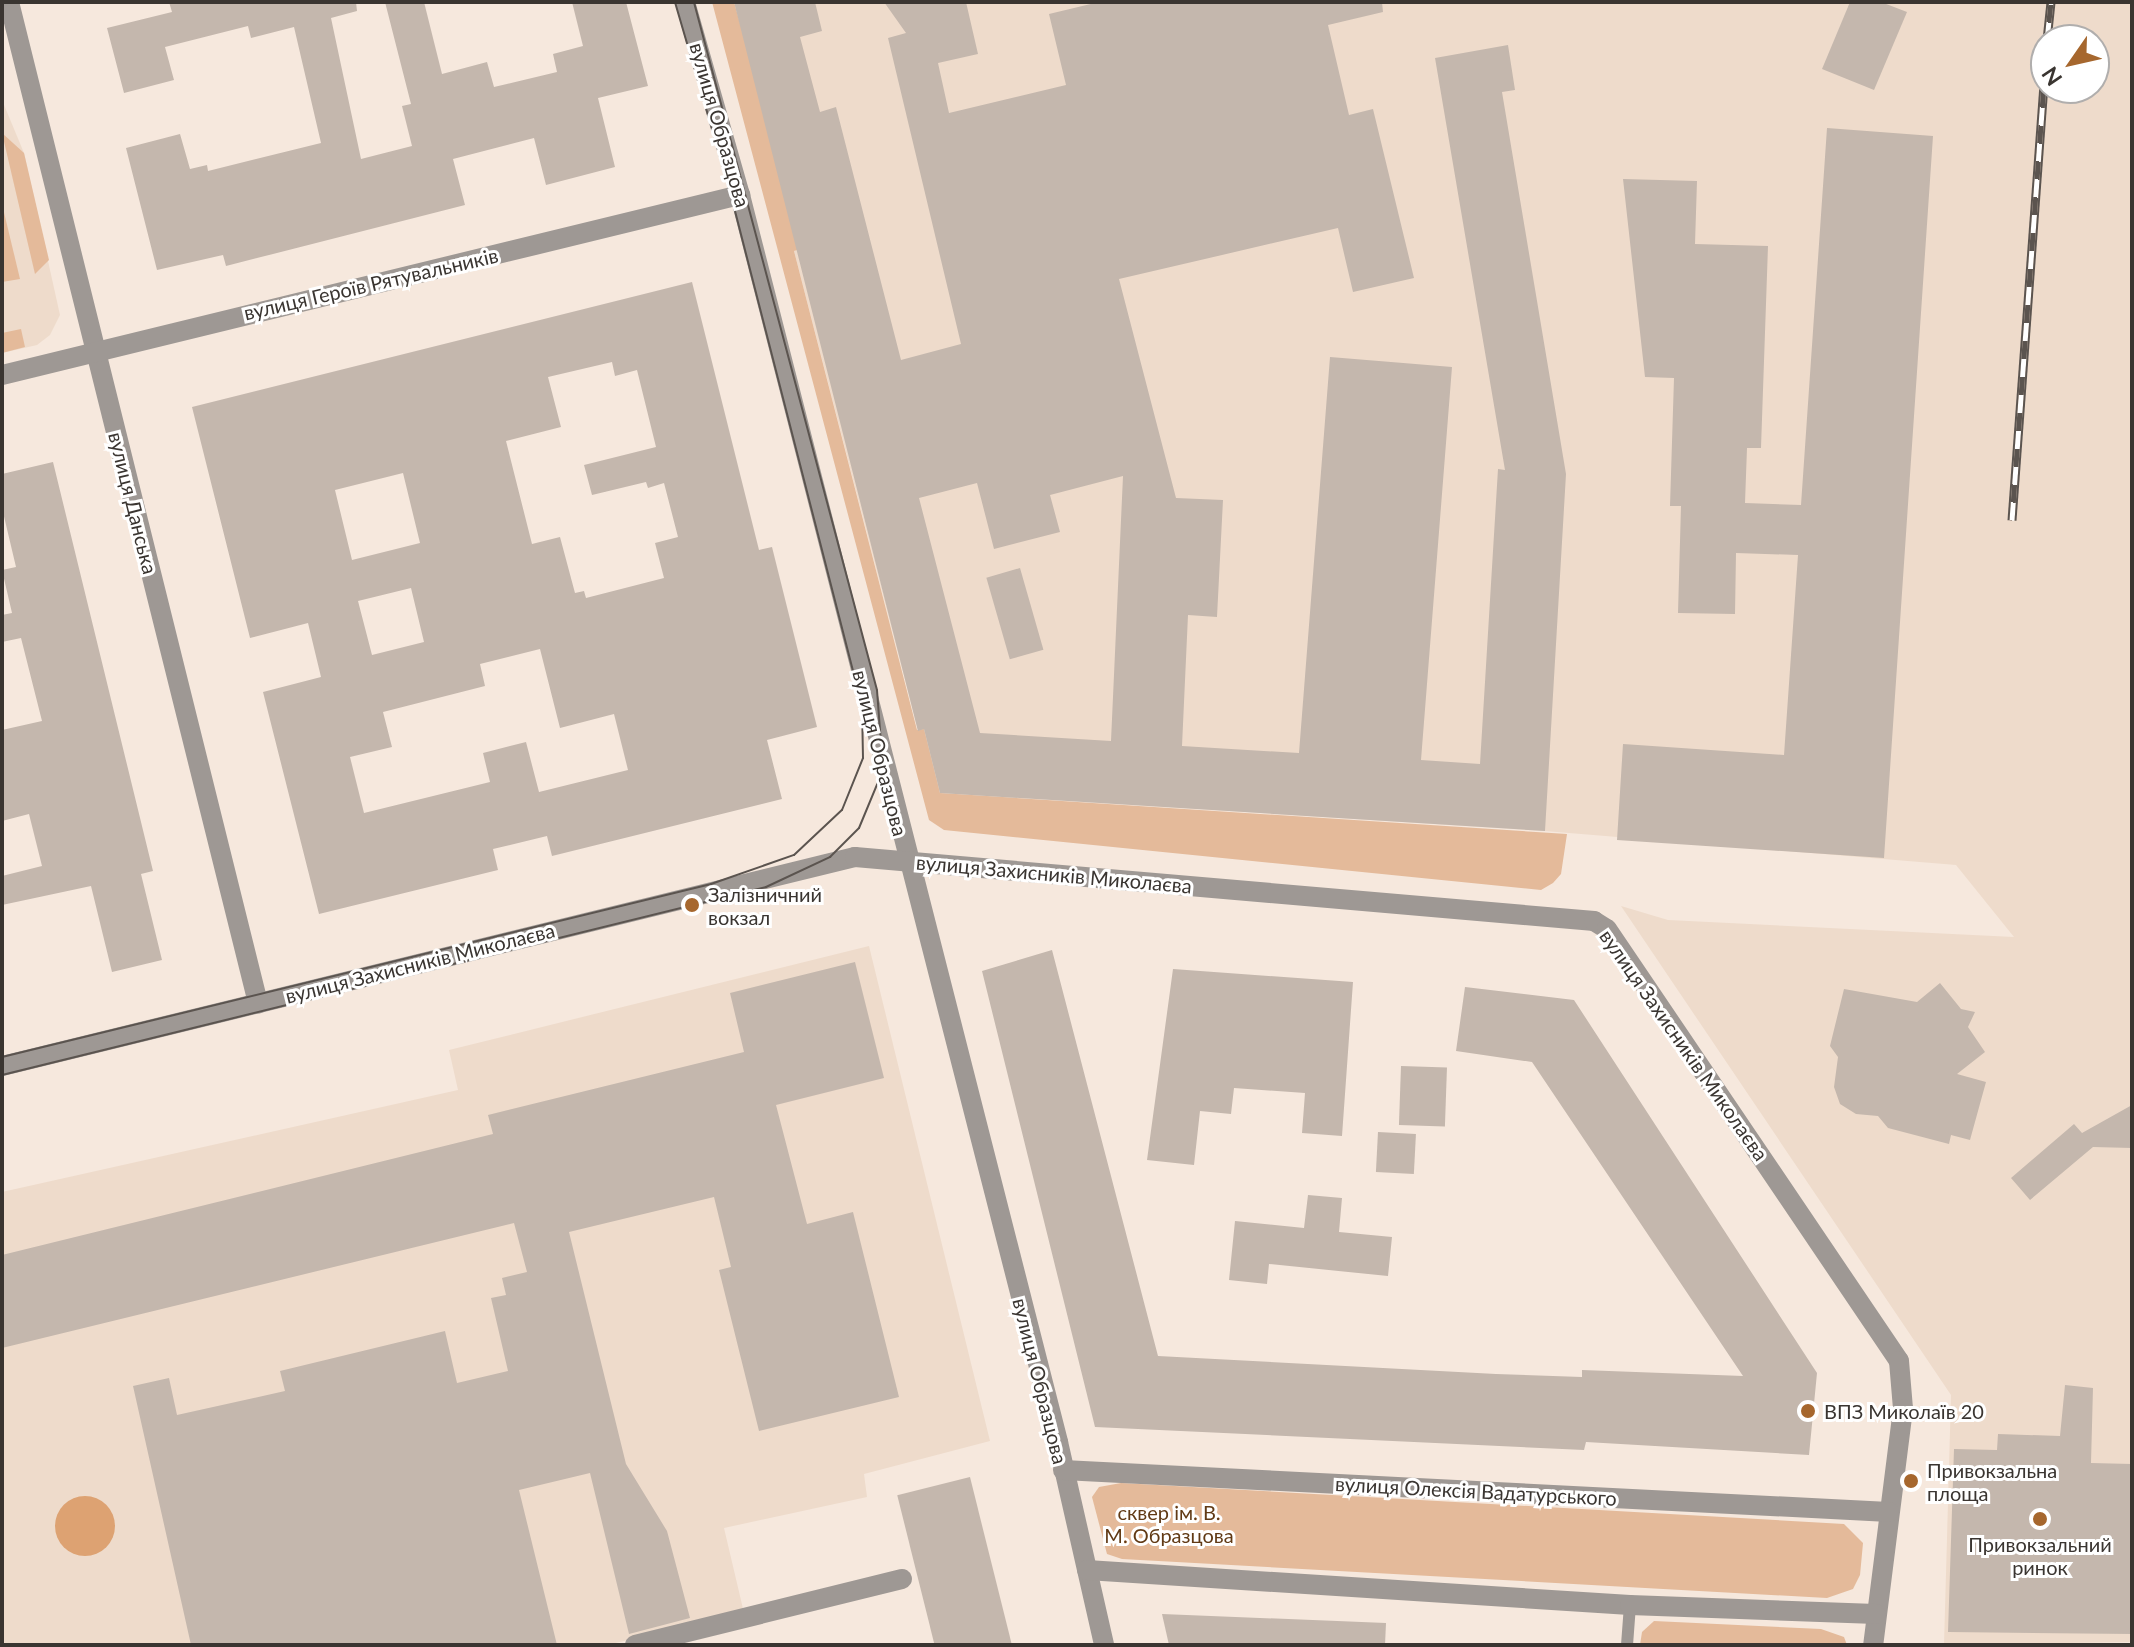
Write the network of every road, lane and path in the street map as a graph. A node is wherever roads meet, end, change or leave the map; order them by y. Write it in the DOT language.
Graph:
graph roads {
  1 [pos="9,2"];
  2 [pos="685,2"];
  3 [pos="740,195"];
  4 [pos="94,352"];
  5 [pos="2,375"];
  6 [pos="908,862"];
  7 [pos="258,1003"];
  8 [pos="2,1066"];
  9 [pos="1063,1470"];
  10 [pos="1889,1512"];
  11 [pos="1087,1570"];
  12 [pos="902,1579"];
  13 [pos="1630,1605"];
  14 [pos="1876,1614"];
  15 [pos="635,1645"];
  16 [pos="1104,1645"];
  17 [pos="1627,1645"];
  18 [pos="1873,1645"];
  1 -- 4 [label="street, вулиця Данська"];
  2 -- 3 [label="street, вулиця Образцова"];
  3 -- 4 [label="street, вулиця Героїв Рятувальників"];
  3 -- 6 [label="street, вулиця Образцова"];
  4 -- 5 [label="street, вулиця Героїв Рятувальників"];
  4 -- 7 [label="street, вулиця Данська"];
  6 -- 7 [label="street, вулиця Захисників Миколаєва"];
  6 -- 9 [label="street, вулиця Образцова"];
  6 -- 10 [label="street, вулиця Захисників Миколаєва"];
  7 -- 8 [label="street, вулиця Захисників Миколаєва"];
  9 -- 10 [label="street, вулиця Олексія Вадатурського"];
  9 -- 11 [label="street, вулиця Образцова"];
  10 -- 14 [label="street"];
  11 -- 13 [label="street"];
  11 -- 16 [label="street, вулиця Образцова"];
  12 -- 15 [label="street"];
  13 -- 14 [label="street"];
  13 -- 17 [label="lane"];
  14 -- 18 [label="street"];
}
